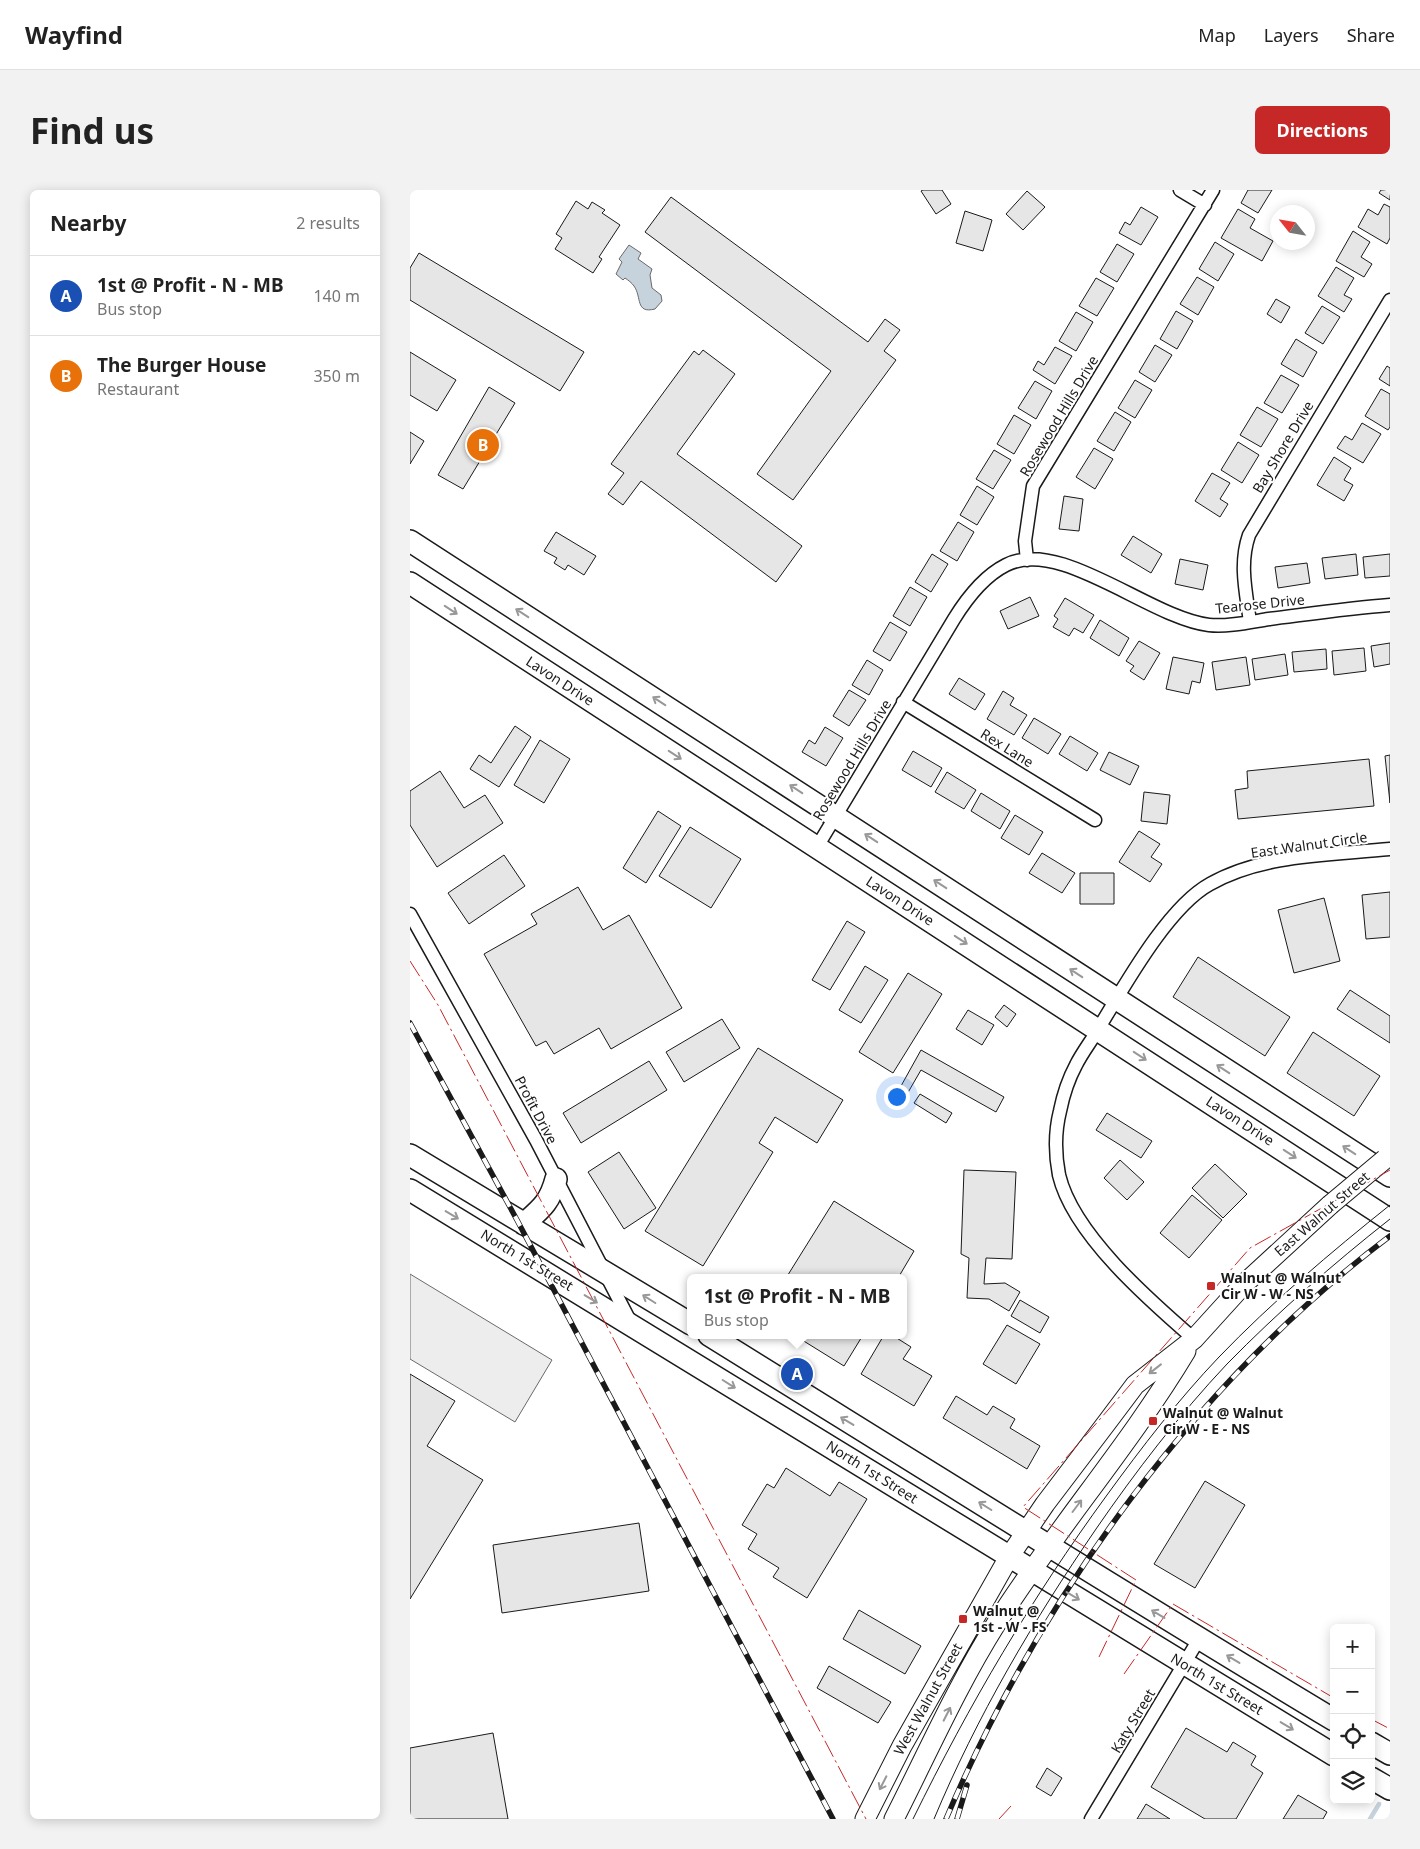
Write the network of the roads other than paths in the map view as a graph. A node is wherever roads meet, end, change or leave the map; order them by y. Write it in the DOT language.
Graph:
graph roads {
  1 [pos="1180,190"];
  2 [pos="1213,190"];
  3 [pos="1204,204"];
  4 [pos="1390,300"];
  5 [pos="410,541"];
  6 [pos="1027,560"];
  7 [pos="410,583"];
  8 [pos="1390,605"];
  9 [pos="1250,622"];
  10 [pos="904,702"];
  11 [pos="836,816"];
  12 [pos="1095,820"];
  13 [pos="817,847"];
  14 [pos="1390,849"];
  15 [pos="410,914"];
  16 [pos="1116,1000"];
  17 [pos="1098,1030"];
  18 [pos="410,1155"];
  19 [pos="1388,1164"];
  20 [pos="556,1179"];
  21 [pos="410,1190"];
  22 [pos="1390,1220"];
  23 [pos="524,1224"];
  24 [pos="604,1271"];
  25 [pos="687,1322"];
  26 [pos="631,1323"];
  27 [pos="715,1339"];
  28 [pos="1194,1339"];
  29 [pos="1027,1531"];
  30 [pos="1048,1546"];
  31 [pos="1009,1557"];
  32 [pos="1031,1572"];
  33 [pos="1200,1639"];
  34 [pos="1184,1664"];
  35 [pos="1330,1718"];
  36 [pos="1375,1745"];
  37 [pos="902,1746"];
  38 [pos="1330,1753"];
  39 [pos="1390,1754"];
  40 [pos="925,1758"];
  41 [pos="1375,1780"];
  42 [pos="1390,1789"];
  43 [pos="865,1819"];
  44 [pos="894,1819"];
  45 [pos="1092,1819"];
  1 -- 3 [label="street"];
  2 -- 3 [label="street, Rosewood Hills Drive"];
  3 -- 6 [label="street, Rosewood Hills Drive"];
  4 -- 9 [label="street, Bay Shore Drive"];
  11 -- 5 [label="main road, one-way"];
  6 -- 9 [label="street, Tearose Drive"];
  6 -- 10 [label="street, Rosewood Hills Drive"];
  7 -- 13 [label="main road, Lavon Drive, one-way"];
  8 -- 9 [label="street, Tearose Drive"];
  10 -- 11 [label="street, Rosewood Hills Drive"];
  10 -- 12 [label="street, Rex Lane"];
  11 -- 13 [label="street, Rosewood Hills Drive"];
  16 -- 11 [label="main road, one-way"];
  13 -- 17 [label="main road, Lavon Drive, one-way"];
  14 -- 16 [label="street, East Walnut Circle"];
  15 -- 20 [label="street, Profit Drive"];
  16 -- 17 [label="street, East Walnut Circle"];
  19 -- 16 [label="main road, one-way"];
  17 -- 22 [label="main road, Lavon Drive, one-way"];
  17 -- 28 [label="street, East Walnut Circle"];
  18 -- 23 [label="main road"];
  19 -- 28 [label="street, East Walnut Street, bridge"];
  20 -- 23 [label="main road"];
  20 -- 24 [label="street, Profit Drive"];
  21 -- 26 [label="main road, North 1st Street, one-way"];
  23 -- 24 [label="main road"];
  25 -- 24 [label="main road, one-way"];
  24 -- 26 [label="street, Profit Drive"];
  26 -- 31 [label="main road, North 1st Street, one-way"];
  29 -- 27 [label="main road, one-way"];
  28 -- 29 [label="street, East Walnut Street, one-way"];
  30 -- 28 [label="street, East Walnut Street, one-way"];
  29 -- 30 [label="main road"];
  29 -- 31 [label="street, West Walnut Street"];
  30 -- 32 [label="street, West Walnut Street"];
  33 -- 30 [label="main road, one-way"];
  31 -- 32 [label="main road, North 1st Street"];
  31 -- 37 [label="street, West Walnut Street"];
  32 -- 34 [label="main road, North 1st Street, one-way"];
  40 -- 32 [label="street, West Walnut Street, one-way"];
  33 -- 34 [label="street, Katy Street"];
  35 -- 33 [label="main road, one-way"];
  34 -- 38 [label="main road, North 1st Street, one-way"];
  34 -- 45 [label="street, Katy Street"];
  36 -- 39 [label="main road"];
  37 -- 40 [label="street"];
  37 -- 43 [label="street, West Walnut Street, one-way"];
  40 -- 44 [label="street, West Walnut Street"];
  41 -- 42 [label="main road"];
}
